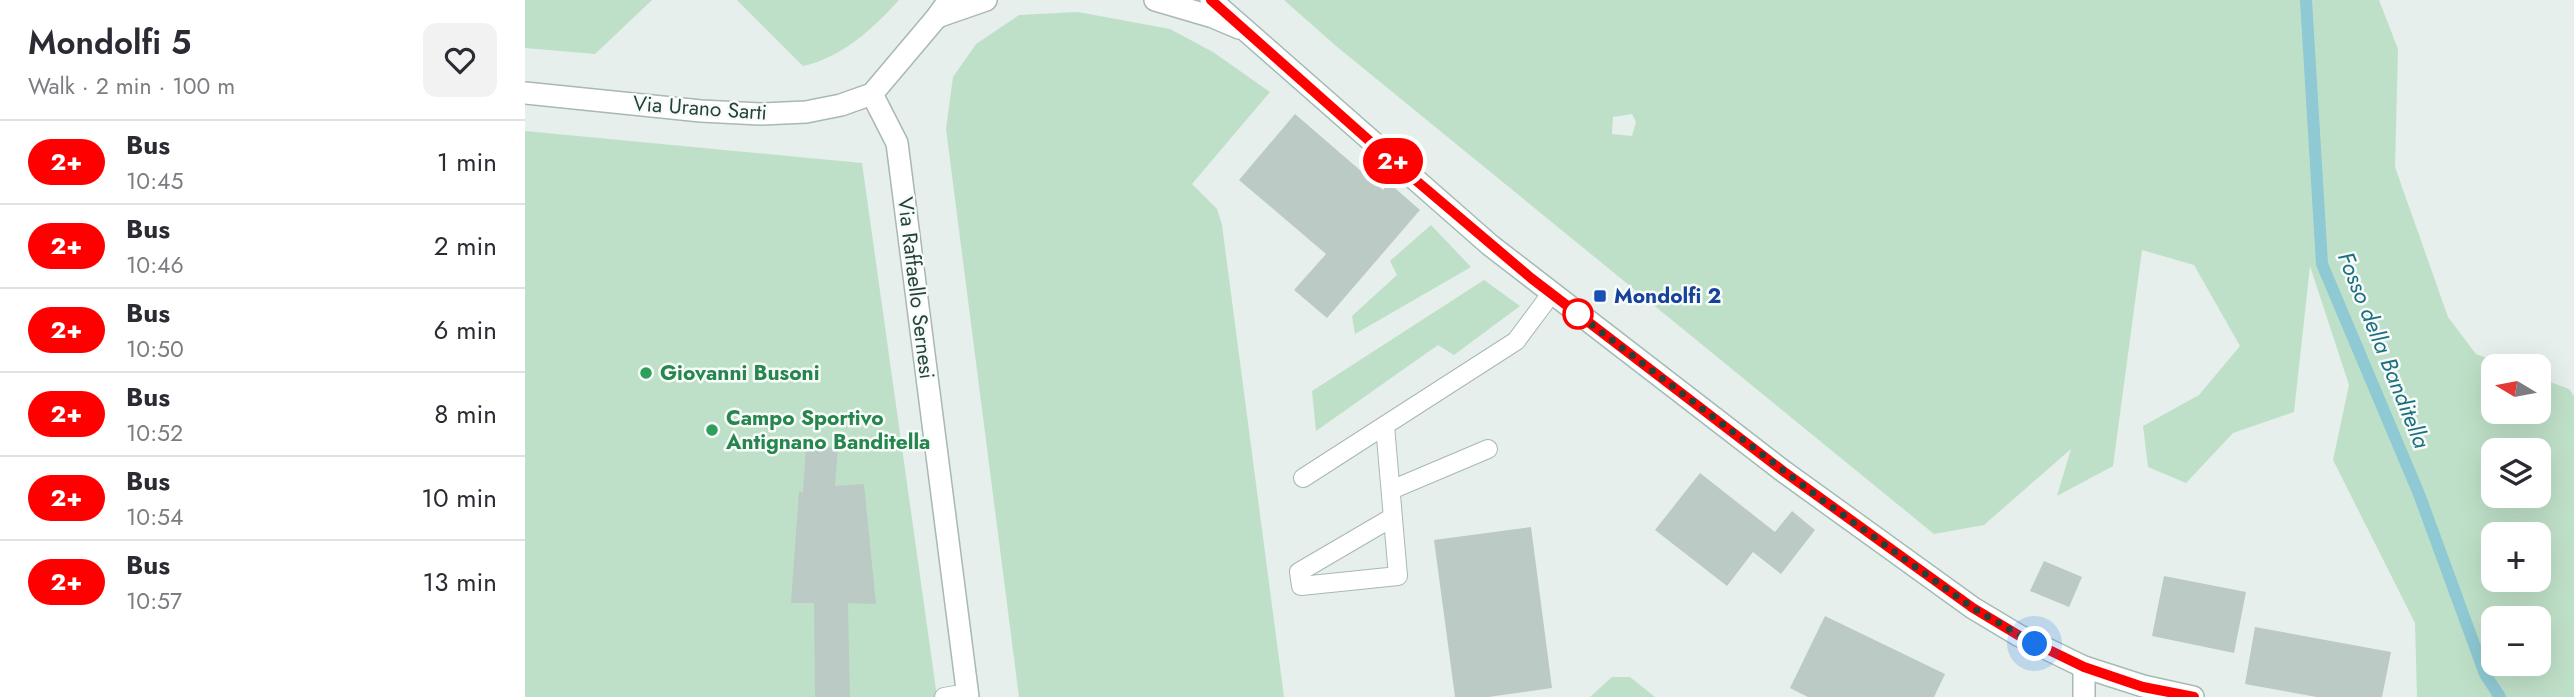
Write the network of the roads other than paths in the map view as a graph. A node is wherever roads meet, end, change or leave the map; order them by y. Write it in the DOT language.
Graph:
graph roads {
  1 [pos="986,0"];
  2 [pos="1155,0"];
  3 [pos="1211,0"];
  4 [pos="943,6"];
  5 [pos="1246,31"];
  6 [pos="525,93"];
  7 [pos="872,94"];
  8 [pos="1552,294"];
  9 [pos="1385,426"];
  10 [pos="1488,449"];
  11 [pos="1303,478"];
  12 [pos="1391,491"];
  13 [pos="1393,517"];
  14 [pos="2084,667"];
  15 [pos="968,695"];
  16 [pos="944,697"];
  17 [pos="2084,697"];
  18 [pos="2193,697"];
  1 -- 4 [label="street"];
  2 -- 5 [label="street"];
  3 -- 5 [label="street"];
  4 -- 7 [label="street"];
  5 -- 8 [label="street"];
  6 -- 7 [label="street, Via Urano Sarti"];
  7 -- 15 [label="street, Via Raffaello Sernesi"];
  8 -- 9 [label="lane"];
  8 -- 14 [label="street"];
  9 -- 11 [label="lane"];
  9 -- 12 [label="lane"];
  10 -- 12 [label="lane"];
  12 -- 13 [label="lane"];
  13 -- 13 [label="lane"];
  14 -- 17 [label="street"];
  14 -- 18 [label="street"];
  15 -- 16 [label="lane"];
}
